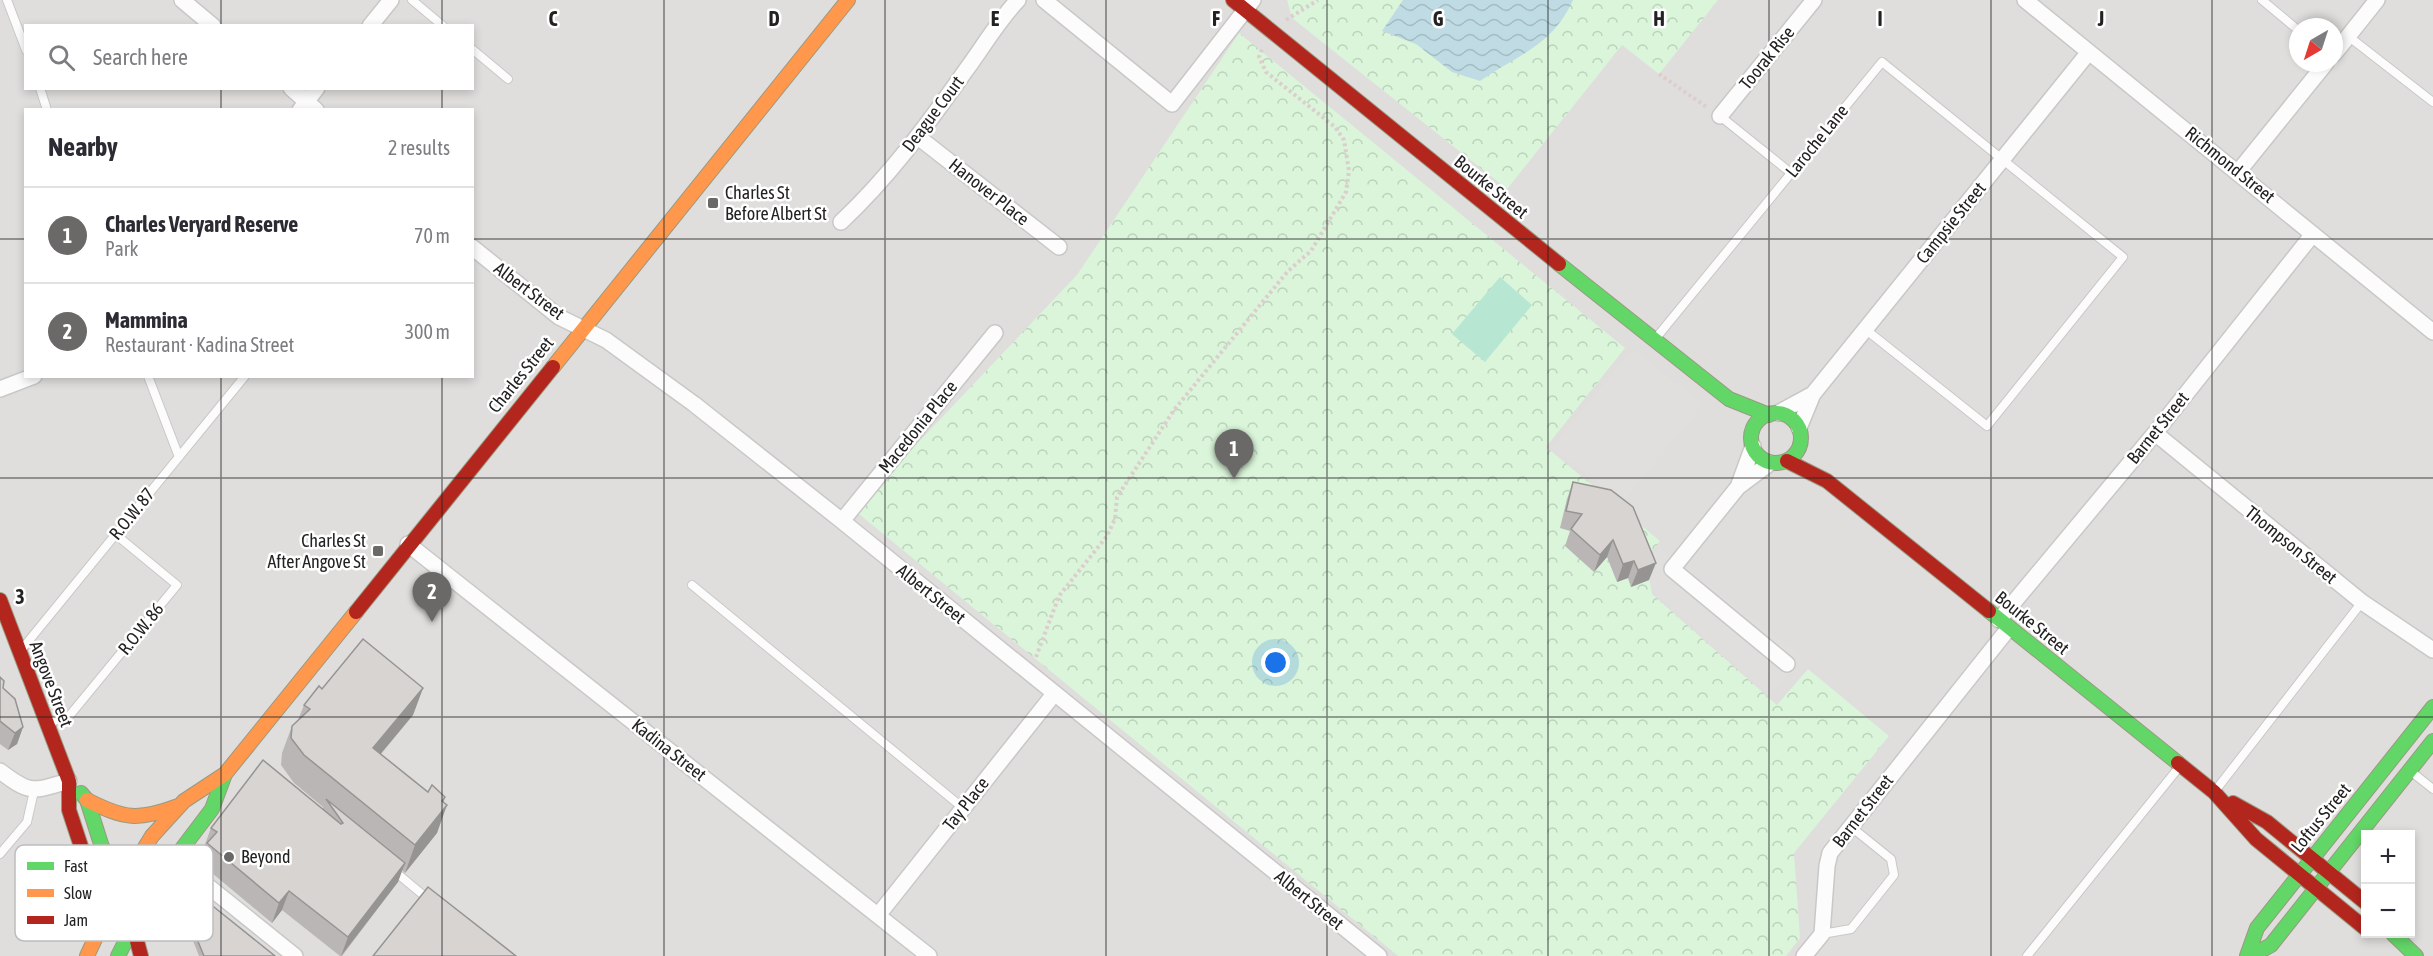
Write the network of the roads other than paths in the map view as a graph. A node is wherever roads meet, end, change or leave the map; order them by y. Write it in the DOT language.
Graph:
graph roads {
  1 [pos="8,0"];
  2 [pos="182,0"];
  3 [pos="391,0"];
  4 [pos="412,0"];
  5 [pos="848,0"];
  6 [pos="1018,0"];
  7 [pos="1044,0"];
  8 [pos="1233,0"];
  9 [pos="1814,0"];
  10 [pos="2025,0"];
  11 [pos="2262,0"];
  12 [pos="2377,0"];
  13 [pos="1249,5"];
  14 [pos="2289,22"];
  15 [pos="211,24"];
  16 [pos="371,24"];
  17 [pos="441,24"];
  18 [pos="2348,36"];
  19 [pos="2343,42"];
  20 [pos="24,44"];
  21 [pos="474,51"];
  22 [pos="2089,52"];
  23 [pos="2319,72"];
  24 [pos="508,79"];
  25 [pos="41,90"];
  26 [pos="293,90"];
  27 [pos="316,90"];
  28 [pos="2433,102"];
  29 [pos="308,107"];
  30 [pos="46,108"];
  31 [pos="1720,116"];
  32 [pos="918,137"];
  33 [pos="2002,160"];
  34 [pos="2238,172"];
  35 [pos="1791,173"];
  36 [pos="841,222"];
  37 [pos="2313,234"];
  38 [pos="1059,247"];
  39 [pos="474,249"];
  40 [pos="582,328"];
  41 [pos="1865,329"];
  42 [pos="2433,332"];
  43 [pos="995,333"];
  44 [pos="1654,340"];
  45 [pos="29,378"];
  46 [pos="149,378"];
  47 [pos="243,378"];
  48 [pos="0,389"];
  49 [pos="1813,394"];
  50 [pos="1729,399"];
  51 [pos="1774,414"];
  52 [pos="1800,433"];
  53 [pos="2155,433"];
  54 [pos="1752,443"];
  55 [pos="179,457"];
  56 [pos="1788,461"];
  57 [pos="1770,463"];
  58 [pos="1827,481"];
  59 [pos="1738,487"];
  60 [pos="842,521"];
  61 [pos="115,534"];
  62 [pos="408,544"];
  63 [pos="692,585"];
  64 [pos="0,600"];
  65 [pos="2362,602"];
  66 [pos="2004,624"];
  67 [pos="2433,650"];
  68 [pos="20,652"];
  69 [pos="1787,664"];
  70 [pos="1054,694"];
  71 [pos="2433,707"];
  72 [pos="47,724"];
  73 [pos="2433,741"];
  74 [pos="2181,765"];
  75 [pos="2409,770"];
  76 [pos="0,771"];
  77 [pos="225,774"];
  78 [pos="69,781"];
  79 [pos="2433,789"];
  80 [pos="34,791"];
  81 [pos="2214,792"];
  82 [pos="87,800"];
  83 [pos="178,806"];
  84 [pos="963,808"];
  85 [pos="1850,826"];
  86 [pos="81,845"];
  87 [pos="101,845"];
  88 [pos="147,845"];
  89 [pos="183,845"];
  90 [pos="0,854"];
  91 [pos="2312,858"];
  92 [pos="381,861"];
  93 [pos="2329,872"];
  94 [pos="2300,874"];
  95 [pos="2316,888"];
  96 [pos="213,890"];
  97 [pos="2361,899"];
  98 [pos="436,905"];
  99 [pos="879,915"];
  100 [pos="2361,925"];
  101 [pos="1822,934"];
  102 [pos="2396,938"];
  103 [pos="93,941"];
  104 [pos="125,941"];
  105 [pos="137,941"];
  106 [pos="118,955"];
  107 [pos="87,956"];
  108 [pos="141,956"];
  109 [pos="295,956"];
  110 [pos="929,956"];
  111 [pos="1378,956"];
  112 [pos="1804,956"];
  113 [pos="2027,956"];
  114 [pos="2249,956"];
  115 [pos="2416,956"];
  1 -- 20 [label="lane"];
  2 -- 15 [label="street"];
  3 -- 16 [label="street"];
  4 -- 17 [label="lane"];
  5 -- 40 [label="main road, Charles Street"];
  6 -- 32 [label="street, Deague Court"];
  7 -- 13 [label="street"];
  8 -- 13 [label="main road, Bourke Street"];
  9 -- 31 [label="street, Toorak Rise"];
  10 -- 22 [label="street, Richmond Street"];
  11 -- 14 [label="lane"];
  12 -- 18 [label="street"];
  13 -- 44 [label="main road, Bourke Street"];
  18 -- 19 [label="street"];
  18 -- 28 [label="lane"];
  21 -- 24 [label="lane"];
  22 -- 33 [label="street, Campsie Street"];
  22 -- 34 [label="street, Richmond Street"];
  23 -- 34 [label="street"];
  25 -- 30 [label="lane"];
  26 -- 29 [label="street"];
  27 -- 29 [label="street"];
  31 -- 35 [label="lane"];
  32 -- 36 [label="street, Deague Court"];
  32 -- 38 [label="street, Hanover Place"];
  33 -- 35 [label="lane, Laroche Lane"];
  33 -- 41 [label="street, Campsie Street"];
  33 -- 41 [label="lane"];
  34 -- 37 [label="street, Richmond Street"];
  35 -- 44 [label="lane, Laroche Lane"];
  37 -- 42 [label="street, Richmond Street"];
  37 -- 53 [label="street, Barnet Street"];
  39 -- 40 [label="street, Albert Street"];
  40 -- 60 [label="street, Albert Street"];
  40 -- 62 [label="main road, Charles Street"];
  41 -- 49 [label="street, Campsie Street"];
  43 -- 60 [label="street, Macedonia Place"];
  44 -- 50 [label="main road, Bourke Street"];
  45 -- 48 [label="street"];
  46 -- 55 [label="lane"];
  47 -- 55 [label="lane, R.O.W. 87"];
  49 -- 51 [label="street, Campsie Street"];
  49 -- 52 [label="street, Campsie Street"];
  50 -- 51 [label="main road, Bourke Street"];
  50 -- 54 [label="main road, Bourke Street"];
  51 -- 52 [label="main road"];
  51 -- 54 [label="main road"];
  52 -- 56 [label="main road"];
  52 -- 58 [label="main road, Bourke Street"];
  53 -- 65 [label="street, Thompson Street"];
  53 -- 66 [label="street, Barnet Street"];
  54 -- 57 [label="main road"];
  54 -- 59 [label="street"];
  55 -- 61 [label="lane, R.O.W. 87"];
  56 -- 57 [label="main road"];
  56 -- 58 [label="main road, Bourke Street"];
  57 -- 59 [label="street"];
  58 -- 66 [label="main road, Bourke Street"];
  59 -- 69 [label="street"];
  60 -- 70 [label="street, Albert Street"];
  61 -- 68 [label="lane, R.O.W. 87"];
  61 -- 72 [label="lane, R.O.W. 86"];
  62 -- 77 [label="main road, Charles Street"];
  62 -- 99 [label="street, Kadina Street"];
  63 -- 84 [label="lane"];
  64 -- 68 [label="main road, Angove Street"];
  65 -- 67 [label="street, Thompson Street"];
  65 -- 81 [label="lane"];
  66 -- 74 [label="main road, Bourke Street"];
  66 -- 85 [label="street, Barnet Street"];
  68 -- 72 [label="main road, Angove Street"];
  70 -- 84 [label="street, Tay Place"];
  70 -- 111 [label="street, Albert Street"];
  71 -- 91 [label="main road, Loftus Street"];
  72 -- 78 [label="main road, Angove Street"];
  73 -- 75 [label="main road, Loftus Street"];
  74 -- 81 [label="main road, Bourke Street"];
  74 -- 113 [label="lane"];
  75 -- 79 [label="lane"];
  75 -- 93 [label="main road, Loftus Street"];
  76 -- 80 [label="street"];
  77 -- 83 [label="main road, Charles Street"];
  77 -- 89 [label="main road, Charles Street"];
  78 -- 80 [label="street"];
  78 -- 82 [label="main road, Angove Street"];
  78 -- 86 [label="main road, Angove Street"];
  80 -- 90 [label="lane"];
  81 -- 91 [label="main road, Bourke Street"];
  81 -- 94 [label="main road, Bourke Street"];
  82 -- 83 [label="main road"];
  82 -- 87 [label="main road, Angove Street"];
  83 -- 88 [label="main road, Charles Street"];
  84 -- 99 [label="street, Tay Place"];
  85 -- 101 [label="street, Barnet Street"];
  85 -- 101 [label="lane"];
  91 -- 93 [label="main road, Bourke Street"];
  91 -- 94 [label="main road, Loftus Street"];
  92 -- 98 [label="lane"];
  93 -- 95 [label="main road, Loftus Street"];
  93 -- 97 [label="main road, Bourke Street"];
  94 -- 95 [label="main road, Bourke Street"];
  94 -- 114 [label="main road, Loftus Street"];
  95 -- 100 [label="main road, Bourke Street"];
  95 -- 114 [label="main road, Loftus Street"];
  96 -- 109 [label="street"];
  99 -- 110 [label="street, Kadina Street"];
  101 -- 112 [label="street"];
  102 -- 115 [label="main road"];
  103 -- 107 [label="main road, Charles Street"];
  104 -- 106 [label="main road, Charles Street"];
  105 -- 108 [label="main road, Angove Street"];
}
